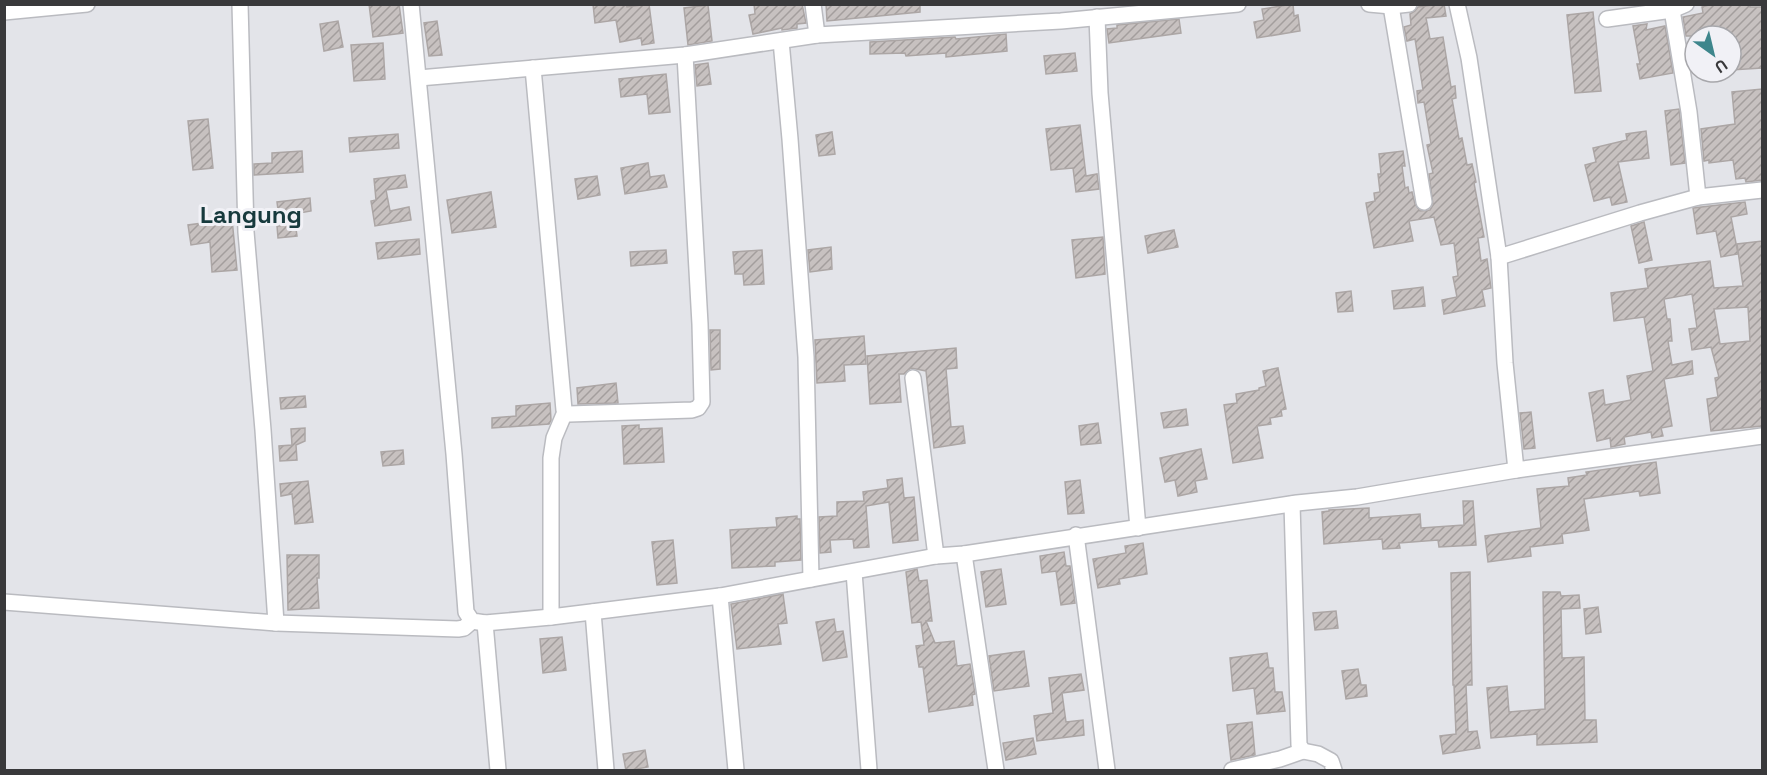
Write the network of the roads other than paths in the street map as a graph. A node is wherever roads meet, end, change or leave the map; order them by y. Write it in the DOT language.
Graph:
graph roads {
  1 [pos="87,4"];
  2 [pos="240,4"];
  3 [pos="411,4"];
  4 [pos="813,4"];
  5 [pos="1238,4"];
  6 [pos="1369,4"];
  7 [pos="1409,4"];
  8 [pos="1457,4"];
  9 [pos="1391,6"];
  10 [pos="1679,7"];
  11 [pos="4,12"];
  12 [pos="1097,18"];
  13 [pos="1607,19"];
  14 [pos="818,35"];
  15 [pos="781,41"];
  16 [pos="685,55"];
  17 [pos="533,68"];
  18 [pos="419,78"];
  19 [pos="1762,190"];
  20 [pos="1698,197"];
  21 [pos="1424,202"];
  22 [pos="1499,257"];
  23 [pos="913,378"];
  24 [pos="565,412"];
  25 [pos="1762,436"];
  26 [pos="1516,470"];
  27 [pos="1292,504"];
  28 [pos="1138,528"];
  29 [pos="1076,536"];
  30 [pos="964,554"];
  31 [pos="936,556"];
  32 [pos="854,572"];
  33 [pos="811,579"];
  34 [pos="720,596"];
  35 [pos="4,602"];
  36 [pos="593,612"];
  37 [pos="551,617"];
  38 [pos="478,622"];
  39 [pos="276,623"];
  40 [pos="1302,751"];
  41 [pos="1232,770"];
  42 [pos="498,771"];
  43 [pos="606,771"];
  44 [pos="736,771"];
  45 [pos="869,771"];
  46 [pos="996,771"];
  47 [pos="1107,771"];
  48 [pos="1334,771"];
  1 -- 11 [label="street"];
  2 -- 39 [label="street"];
  3 -- 18 [label="street"];
  4 -- 14 [label="street"];
  5 -- 12 [label="street"];
  6 -- 9 [label="street"];
  7 -- 9 [label="street"];
  8 -- 22 [label="street"];
  9 -- 21 [label="street"];
  10 -- 13 [label="street"];
  10 -- 20 [label="street"];
  12 -- 14 [label="street"];
  12 -- 28 [label="street"];
  14 -- 15 [label="street"];
  15 -- 16 [label="street"];
  15 -- 33 [label="street"];
  16 -- 17 [label="street"];
  16 -- 24 [label="street"];
  17 -- 18 [label="street"];
  17 -- 24 [label="street"];
  18 -- 38 [label="street"];
  19 -- 20 [label="street"];
  20 -- 22 [label="street"];
  22 -- 26 [label="street"];
  23 -- 31 [label="street"];
  24 -- 37 [label="street"];
  25 -- 26 [label="street"];
  26 -- 27 [label="street"];
  27 -- 28 [label="street"];
  27 -- 40 [label="street"];
  28 -- 29 [label="street"];
  29 -- 30 [label="street"];
  29 -- 47 [label="street"];
  30 -- 31 [label="street"];
  30 -- 46 [label="street"];
  31 -- 32 [label="street"];
  32 -- 33 [label="street"];
  32 -- 45 [label="street"];
  33 -- 34 [label="street"];
  34 -- 36 [label="street"];
  34 -- 44 [label="street"];
  35 -- 39 [label="street"];
  36 -- 37 [label="street"];
  36 -- 43 [label="street"];
  37 -- 38 [label="street"];
  38 -- 39 [label="street"];
  38 -- 42 [label="street"];
  40 -- 41 [label="street"];
  40 -- 48 [label="street"];
}
